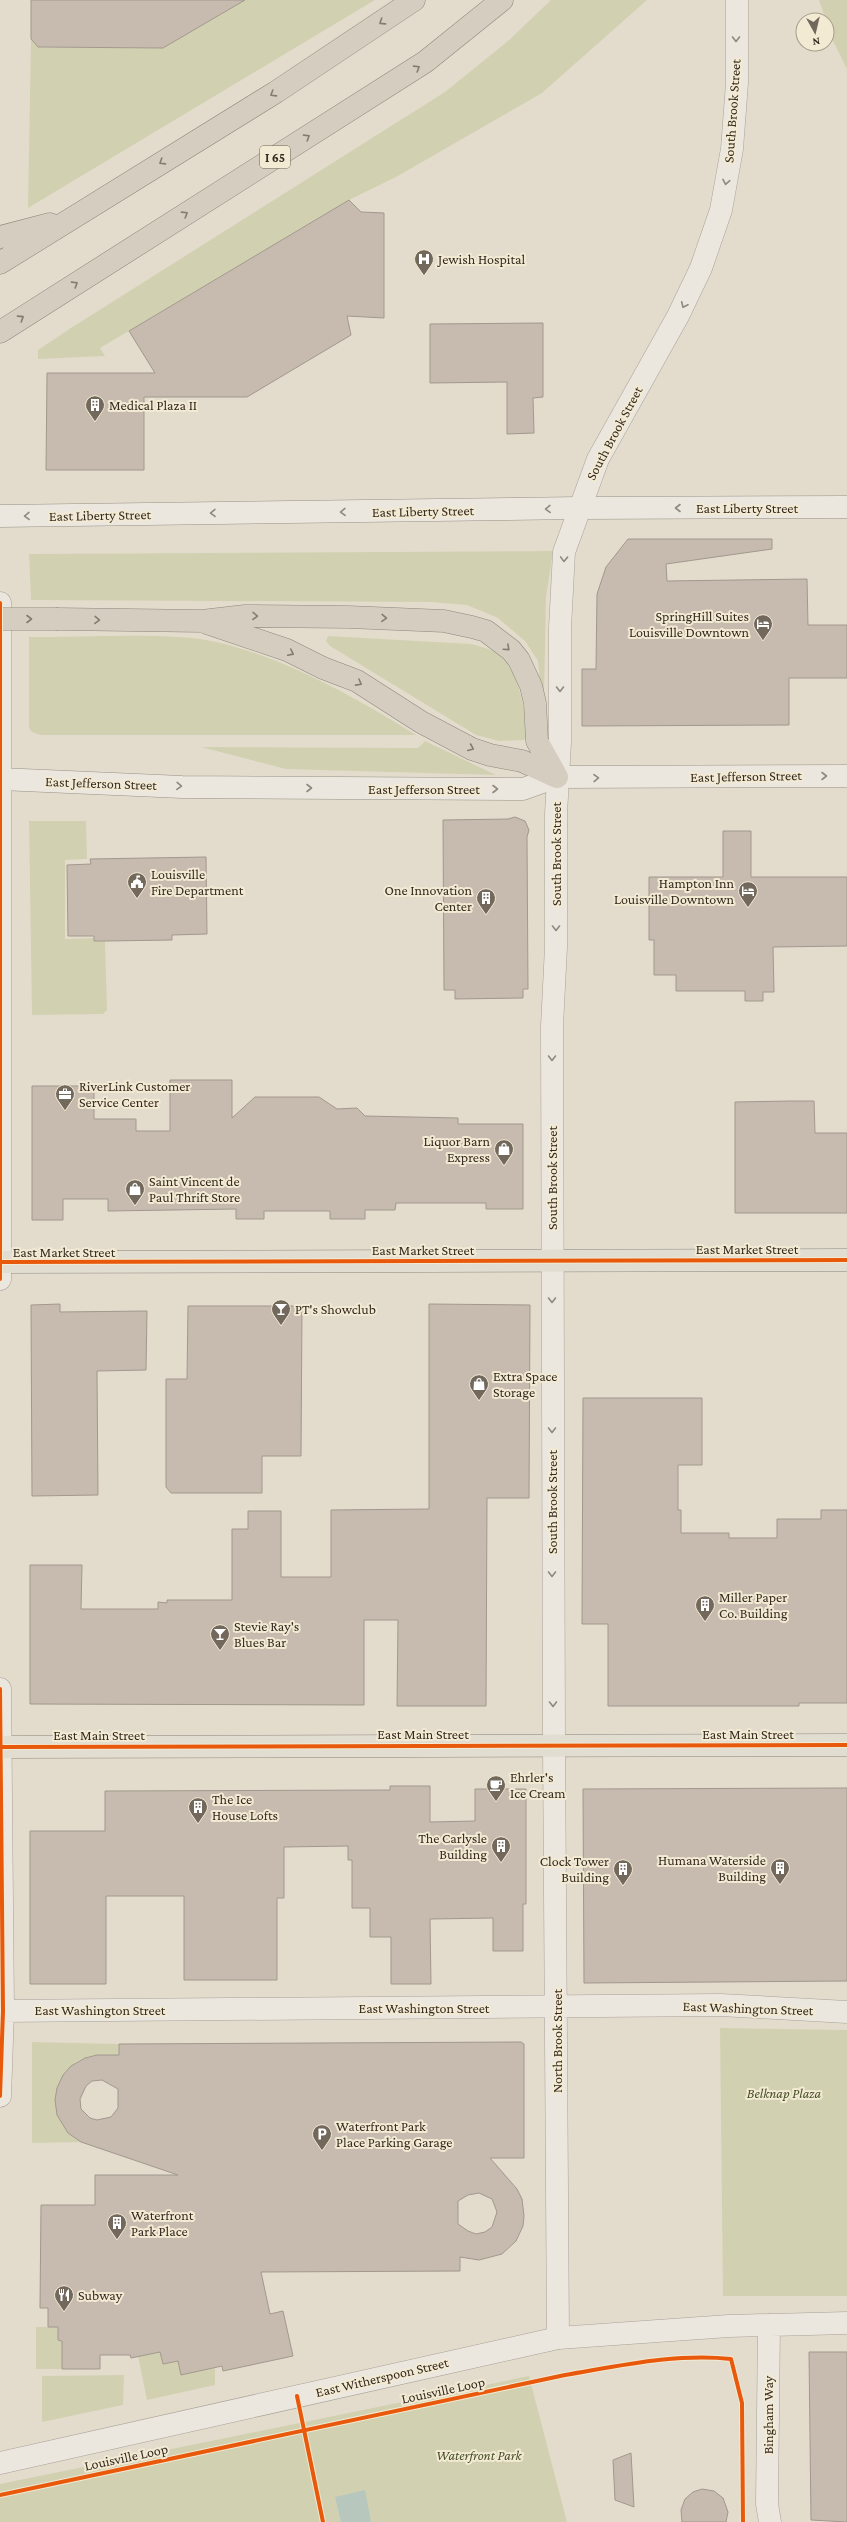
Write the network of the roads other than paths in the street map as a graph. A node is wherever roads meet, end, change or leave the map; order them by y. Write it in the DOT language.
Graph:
graph roads {
  1 [pos="414,0"];
  2 [pos="502,0"];
  3 [pos="737,0"];
  4 [pos="0,237"];
  5 [pos="29,238"];
  6 [pos="0,263"];
  7 [pos="0,332"];
  8 [pos="578,508"];
  9 [pos="847,508"];
  10 [pos="0,516"];
  11 [pos="0,603"];
  12 [pos="0,619"];
  13 [pos="202,621"];
  14 [pos="847,776"];
  15 [pos="558,777"];
  16 [pos="0,779"];
  17 [pos="847,1260"];
  18 [pos="552,1261"];
  19 [pos="0,1268"];
  20 [pos="0,1689"];
  21 [pos="554,1745"];
  22 [pos="847,1745"];
  23 [pos="0,1747"];
  24 [pos="556,2007"];
  25 [pos="2,2011"];
  26 [pos="847,2012"];
  27 [pos="0,2096"];
  28 [pos="847,2323"];
  29 [pos="769,2325"];
  30 [pos="558,2338"];
  31 [pos="0,2463"];
  32 [pos="766,2516"];
  1 -- 5 [label="highway, one-way"];
  7 -- 2 [label="highway, I 65, one-way"];
  3 -- 8 [label="street, South Brook Street, one-way"];
  4 -- 5 [label="highway"];
  5 -- 6 [label="highway"];
  9 -- 8 [label="street, East Liberty Street, one-way"];
  8 -- 10 [label="street, East Liberty Street, one-way"];
  8 -- 15 [label="street, South Brook Street, one-way"];
  11 -- 16 [label="street"];
  12 -- 13 [label="highway, one-way, bridge"];
  13 -- 15 [label="highway, one-way"];
  13 -- 15 [label="highway, one-way"];
  15 -- 14 [label="street, East Jefferson Street, one-way"];
  16 -- 15 [label="street, East Jefferson Street, one-way"];
  15 -- 18 [label="street, South Brook Street, one-way"];
  16 -- 19 [label="street"];
  17 -- 18 [label="main road, East Market Street"];
  18 -- 19 [label="main road, East Market Street"];
  18 -- 21 [label="street, South Brook Street, one-way"];
  20 -- 23 [label="street"];
  21 -- 22 [label="main road, East Main Street"];
  21 -- 23 [label="main road, East Main Street"];
  21 -- 24 [label="street, North Brook Street"];
  23 -- 25 [label="street"];
  24 -- 25 [label="street, East Washington Street"];
  24 -- 26 [label="street, East Washington Street"];
  24 -- 30 [label="street, North Brook Street"];
  25 -- 27 [label="street"];
  28 -- 29 [label="street, East Witherspoon Street"];
  29 -- 30 [label="street, East Witherspoon Street"];
  29 -- 32 [label="street, Bingham Way"];
  30 -- 31 [label="street, East Witherspoon Street"];
}
